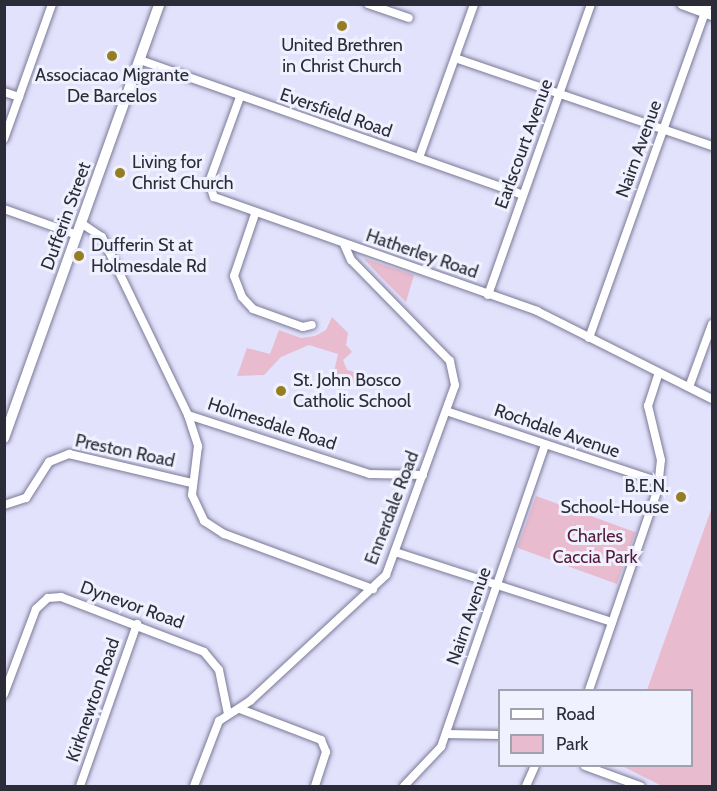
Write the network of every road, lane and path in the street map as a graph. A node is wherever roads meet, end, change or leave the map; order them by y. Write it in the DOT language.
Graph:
graph roads {
  1 [pos="52,4"];
  2 [pos="159,4"];
  3 [pos="368,4"];
  4 [pos="474,4"];
  5 [pos="591,4"];
  6 [pos="682,4"];
  7 [pos="709,10"];
  8 [pos="409,18"];
  9 [pos="455,58"];
  10 [pos="140,60"];
  11 [pos="4,92"];
  12 [pos="559,93"];
  13 [pos="19,97"];
  14 [pos="240,97"];
  15 [pos="664,129"];
  16 [pos="4,139"];
  17 [pos="712,146"];
  18 [pos="419,158"];
  19 [pos="523,195"];
  20 [pos="4,209"];
  21 [pos="255,214"];
  22 [pos="81,223"];
  23 [pos="77,236"];
  24 [pos="344,244"];
  25 [pos="488,295"];
  26 [pos="712,324"];
  27 [pos="312,325"];
  28 [pos="589,338"];
  29 [pos="659,373"];
  30 [pos="689,387"];
  31 [pos="712,399"];
  32 [pos="446,411"];
  33 [pos="188,416"];
  34 [pos="5,433"];
  35 [pos="545,445"];
  36 [pos="423,476"];
  37 [pos="659,482"];
  38 [pos="192,483"];
  39 [pos="4,505"];
  40 [pos="395,552"];
  41 [pos="497,584"];
  42 [pos="373,590"];
  43 [pos="612,622"];
  44 [pos="137,624"];
  45 [pos="8,673"];
  46 [pos="589,689"];
  47 [pos="4,694"];
  48 [pos="240,709"];
  49 [pos="228,714"];
  50 [pos="446,734"];
  51 [pos="498,735"];
  52 [pos="535,767"];
  53 [pos="590,767"];
  54 [pos="80,786"];
  55 [pos="194,786"];
  56 [pos="315,786"];
  57 [pos="404,786"];
  58 [pos="526,786"];
  59 [pos="640,786"];
  1 -- 13 [label="street"];
  2 -- 10 [label="main road, Dufferin Street"];
  3 -- 8 [label="street"];
  4 -- 9 [label="street"];
  5 -- 12 [label="street, Earlscourt Avenue"];
  6 -- 7 [label="main road"];
  7 -- 15 [label="street, Nairn Avenue"];
  9 -- 12 [label="street"];
  9 -- 18 [label="street"];
  10 -- 14 [label="street, Eversfield Road"];
  10 -- 22 [label="main road, Dufferin Street"];
  11 -- 13 [label="street"];
  12 -- 15 [label="street"];
  12 -- 19 [label="street, Earlscourt Avenue"];
  13 -- 16 [label="street"];
  14 -- 18 [label="street, Eversfield Road"];
  14 -- 21 [label="street, Hatherley Road"];
  15 -- 17 [label="street"];
  15 -- 28 [label="street, Nairn Avenue"];
  18 -- 19 [label="street, Eversfield Road"];
  19 -- 25 [label="street, Earlscourt Avenue"];
  20 -- 23 [label="street"];
  21 -- 24 [label="street, Hatherley Road"];
  21 -- 27 [label="street"];
  22 -- 23 [label="main road, Dufferin Street"];
  22 -- 33 [label="street, Holmesdale Road"];
  23 -- 34 [label="main road, Dufferin Street"];
  24 -- 25 [label="street, Hatherley Road"];
  24 -- 32 [label="street, Ennerdale Road"];
  25 -- 28 [label="street, Hatherley Road"];
  26 -- 30 [label="street"];
  28 -- 29 [label="street, Hatherley Road"];
  29 -- 30 [label="street, Hatherley Road"];
  29 -- 37 [label="street"];
  30 -- 31 [label="street, Hatherley Road"];
  32 -- 35 [label="street, Rochdale Avenue"];
  32 -- 36 [label="street, Ennerdale Road"];
  33 -- 36 [label="street, Holmesdale Road"];
  33 -- 38 [label="street"];
  35 -- 37 [label="street, Rochdale Avenue"];
  35 -- 41 [label="street, Nairn Avenue"];
  36 -- 40 [label="street, Ennerdale Road"];
  37 -- 43 [label="street"];
  38 -- 39 [label="street, Preston Road"];
  38 -- 42 [label="street"];
  40 -- 41 [label="street"];
  40 -- 42 [label="street, Ennerdale Road"];
  41 -- 43 [label="street"];
  41 -- 50 [label="street, Nairn Avenue"];
  42 -- 48 [label="street, Ennerdale Road"];
  43 -- 46 [label="street"];
  44 -- 45 [label="street, Dynevor Road"];
  44 -- 49 [label="street, Dynevor Road"];
  44 -- 54 [label="street, Kirknewton Road"];
  45 -- 47 [label="street, Dynevor Road"];
  48 -- 49 [label="street, Ennerdale Road"];
  48 -- 56 [label="street"];
  49 -- 55 [label="street"];
  50 -- 51 [label="street"];
  50 -- 57 [label="street, Nairn Avenue"];
  52 -- 58 [label="street"];
  53 -- 59 [label="street"];
}
